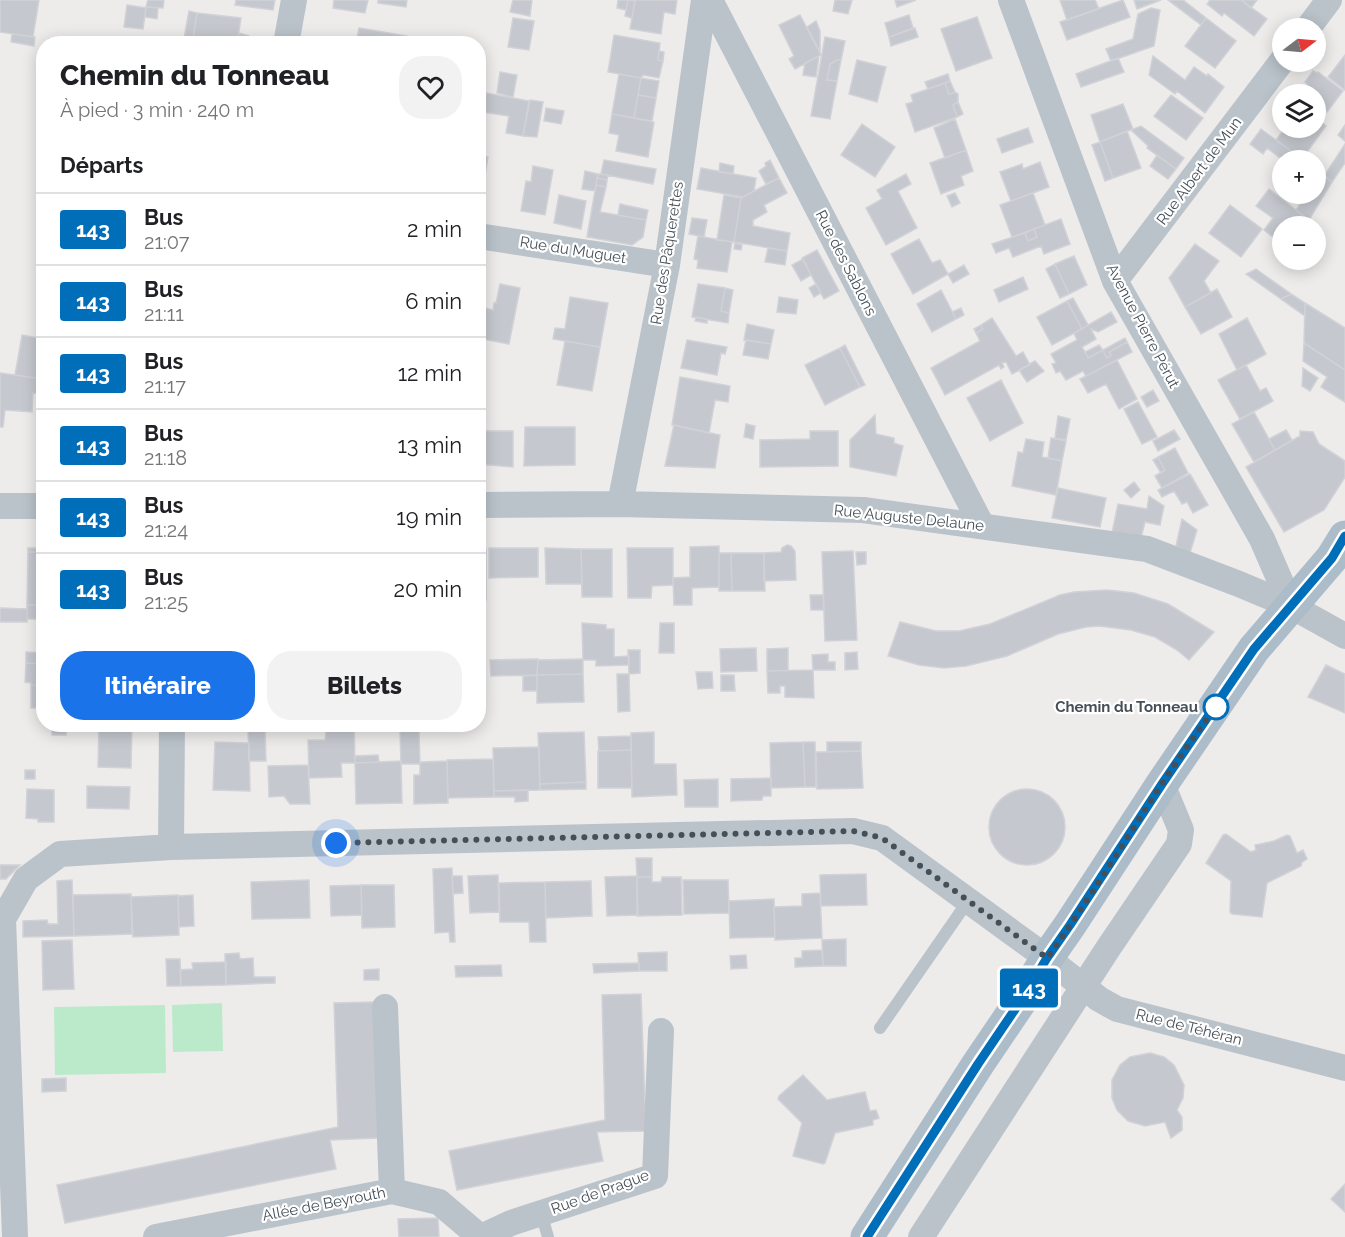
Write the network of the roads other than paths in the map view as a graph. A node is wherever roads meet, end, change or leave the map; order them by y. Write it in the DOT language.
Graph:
graph roads {
  1 [pos="294,0"];
  2 [pos="704,0"];
  3 [pos="710,0"];
  4 [pos="1011,0"];
  5 [pos="1329,0"];
  6 [pos="1316,18"];
  7 [pos="287,36"];
  8 [pos="1274,72"];
  9 [pos="486,237"];
  10 [pos="667,265"];
  11 [pos="1114,281"];
  12 [pos="620,504"];
  13 [pos="486,505"];
  14 [pos="0,506"];
  15 [pos="36,506"];
  16 [pos="982,526"];
  17 [pos="1345,537"];
  18 [pos="1297,599"];
  19 [pos="1345,636"];
  20 [pos="172,732"];
  21 [pos="1162,784"];
  22 [pos="171,847"];
  23 [pos="968,901"];
  24 [pos="1047,958"];
  25 [pos="1083,987"];
  26 [pos="385,1007"];
  27 [pos="880,1028"];
  28 [pos="661,1031"];
  29 [pos="1345,1068"];
  30 [pos="392,1191"];
  31 [pos="544,1225"];
  32 [pos="15,1237"];
  33 [pos="156,1237"];
  34 [pos="481,1237"];
  35 [pos="867,1237"];
  36 [pos="921,1237"];
  1 -- 7 [label="street"];
  2 -- 10 [label="street, Rue des Pâquerettes"];
  3 -- 16 [label="street, Rue des Sablons"];
  4 -- 11 [label="street, Avenue Pierre Pérut"];
  5 -- 6 [label="street"];
  8 -- 11 [label="street, Rue Albert de Mun"];
  9 -- 10 [label="street, Rue du Muguet"];
  10 -- 12 [label="street, Rue des Pâquerettes"];
  11 -- 18 [label="street, Avenue Pierre Pérut"];
  12 -- 13 [label="street, Rue Auguste Delaune"];
  12 -- 16 [label="street, Rue Auguste Delaune"];
  14 -- 15 [label="street"];
  16 -- 18 [label="street, Rue Auguste Delaune"];
  17 -- 18 [label="main road"];
  18 -- 19 [label="street, Rue Auguste Delaune"];
  18 -- 21 [label="main road"];
  20 -- 22 [label="street"];
  21 -- 24 [label="main road"];
  21 -- 25 [label="street"];
  22 -- 23 [label="street, Rue de Téhéran"];
  22 -- 32 [label="street, Rue de Téhéran"];
  23 -- 24 [label="street, Rue de Téhéran"];
  23 -- 27 [label="lane"];
  24 -- 25 [label="street, Rue de Téhéran"];
  24 -- 35 [label="main road"];
  25 -- 29 [label="street, Rue de Téhéran"];
  25 -- 36 [label="street"];
  26 -- 30 [label="street"];
  28 -- 31 [label="street, Rue de Prague"];
  30 -- 33 [label="street, Allée de Beyrouth"];
  30 -- 34 [label="street, Allée de Beyrouth"];
  31 -- 34 [label="street, Rue de Prague"];
}
